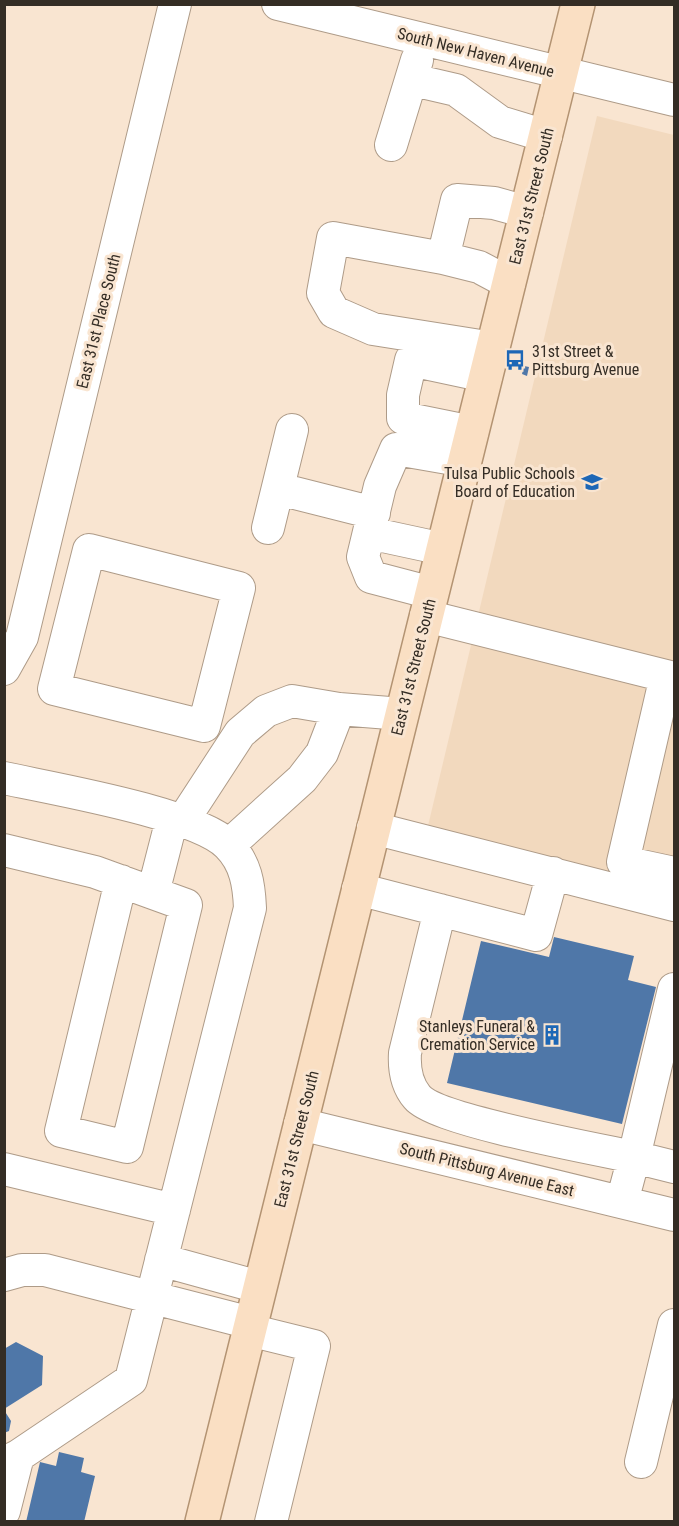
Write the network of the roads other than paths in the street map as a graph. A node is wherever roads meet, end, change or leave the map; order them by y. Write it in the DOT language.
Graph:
graph roads {
  1 [pos="175,4"];
  2 [pos="278,4"];
  3 [pos="578,4"];
  4 [pos="322,9"];
  5 [pos="421,39"];
  6 [pos="561,73"];
  7 [pos="413,80"];
  8 [pos="675,100"];
  9 [pos="546,136"];
  10 [pos="391,145"];
  11 [pos="526,213"];
  12 [pos="443,258"];
  13 [pos="509,283"];
  14 [pos="489,362"];
  15 [pos="292,430"];
  16 [pos="468,446"];
  17 [pos="279,489"];
  18 [pos="371,523"];
  19 [pos="268,528"];
  20 [pos="443,549"];
  21 [pos="429,604"];
  22 [pos="13,635"];
  23 [pos="64,650"];
  24 [pos="4,669"];
  25 [pos="670,677"];
  26 [pos="339,709"];
  27 [pos="402,714"];
  28 [pos="4,778"];
  29 [pos="177,820"];
  30 [pos="373,828"];
  31 [pos="229,845"];
  32 [pos="4,850"];
  33 [pos="553,873"];
  34 [pos="675,873"];
  35 [pos="121,881"];
  36 [pos="358,889"];
  37 [pos="153,893"];
  38 [pos="675,904"];
  39 [pos="440,910"];
  40 [pos="675,989"];
  41 [pos="670,1031"];
  42 [pos="662,1098"];
  43 [pos="300,1124"];
  44 [pos="93,1139"];
  45 [pos="634,1157"];
  46 [pos="675,1167"];
  47 [pos="4,1168"];
  48 [pos="81,1188"];
  49 [pos="622,1202"];
  50 [pos="174,1210"];
  51 [pos="675,1215"];
  52 [pos="161,1260"];
  53 [pos="4,1275"];
  54 [pos="259,1287"];
  55 [pos="152,1297"];
  56 [pos="675,1325"];
  57 [pos="250,1327"];
  58 [pos="11,1460"];
  59 [pos="641,1462"];
  60 [pos="4,1511"];
  61 [pos="202,1521"];
  62 [pos="271,1521"];
  1 -- 22 [label="street, East 31st Place South"];
  2 -- 4 [label="street, South New Haven Avenue"];
  3 -- 6 [label="main road, East 31st Street South"];
  4 -- 5 [label="street, South New Haven Avenue"];
  5 -- 6 [label="street, South New Haven Avenue"];
  5 -- 7 [label="street"];
  6 -- 8 [label="street, South New Haven Avenue"];
  6 -- 9 [label="main road, East 31st Street South"];
  7 -- 9 [label="street"];
  7 -- 10 [label="street"];
  9 -- 11 [label="main road, East 31st Street South"];
  11 -- 12 [label="street"];
  11 -- 13 [label="main road, East 31st Street South"];
  12 -- 13 [label="street"];
  12 -- 14 [label="street"];
  13 -- 14 [label="main road, East 31st Street South"];
  14 -- 16 [label="main road, East 31st Street South"];
  14 -- 16 [label="street"];
  15 -- 17 [label="street"];
  16 -- 18 [label="street"];
  16 -- 20 [label="main road, East 31st Street South"];
  17 -- 18 [label="street"];
  17 -- 19 [label="street"];
  18 -- 20 [label="street"];
  18 -- 21 [label="street"];
  20 -- 21 [label="main road, East 31st Street South"];
  21 -- 25 [label="street"];
  21 -- 27 [label="main road, East 31st Street South"];
  22 -- 23 [label="street"];
  22 -- 24 [label="street, East 31st Place South"];
  23 -- 23 [label="street"];
  25 -- 34 [label="street"];
  26 -- 27 [label="street"];
  26 -- 29 [label="street"];
  26 -- 31 [label="street"];
  27 -- 30 [label="main road, East 31st Street South"];
  28 -- 29 [label="street"];
  29 -- 31 [label="street"];
  29 -- 37 [label="street"];
  30 -- 33 [label="street"];
  30 -- 36 [label="main road, East 31st Street South"];
  31 -- 50 [label="street"];
  32 -- 35 [label="street"];
  33 -- 38 [label="street"];
  33 -- 39 [label="street"];
  35 -- 37 [label="street"];
  35 -- 44 [label="street"];
  36 -- 39 [label="street"];
  36 -- 43 [label="main road, East 31st Street South"];
  37 -- 44 [label="street"];
  39 -- 45 [label="street"];
  40 -- 41 [label="street"];
  41 -- 42 [label="street"];
  42 -- 45 [label="street"];
  43 -- 49 [label="street, South Pittsburg Avenue East"];
  43 -- 54 [label="main road, East 31st Street South"];
  44 -- 48 [label="street"];
  45 -- 46 [label="street"];
  45 -- 49 [label="street"];
  47 -- 48 [label="street"];
  48 -- 50 [label="street"];
  49 -- 51 [label="street, South Pittsburg Avenue East"];
  50 -- 52 [label="street"];
  52 -- 54 [label="street"];
  52 -- 55 [label="street"];
  53 -- 55 [label="street"];
  54 -- 57 [label="main road, East 31st Street South"];
  55 -- 57 [label="street"];
  55 -- 58 [label="street"];
  56 -- 59 [label="street"];
  57 -- 61 [label="main road, East 31st Street South"];
  57 -- 62 [label="street"];
  58 -- 60 [label="street"];
}
